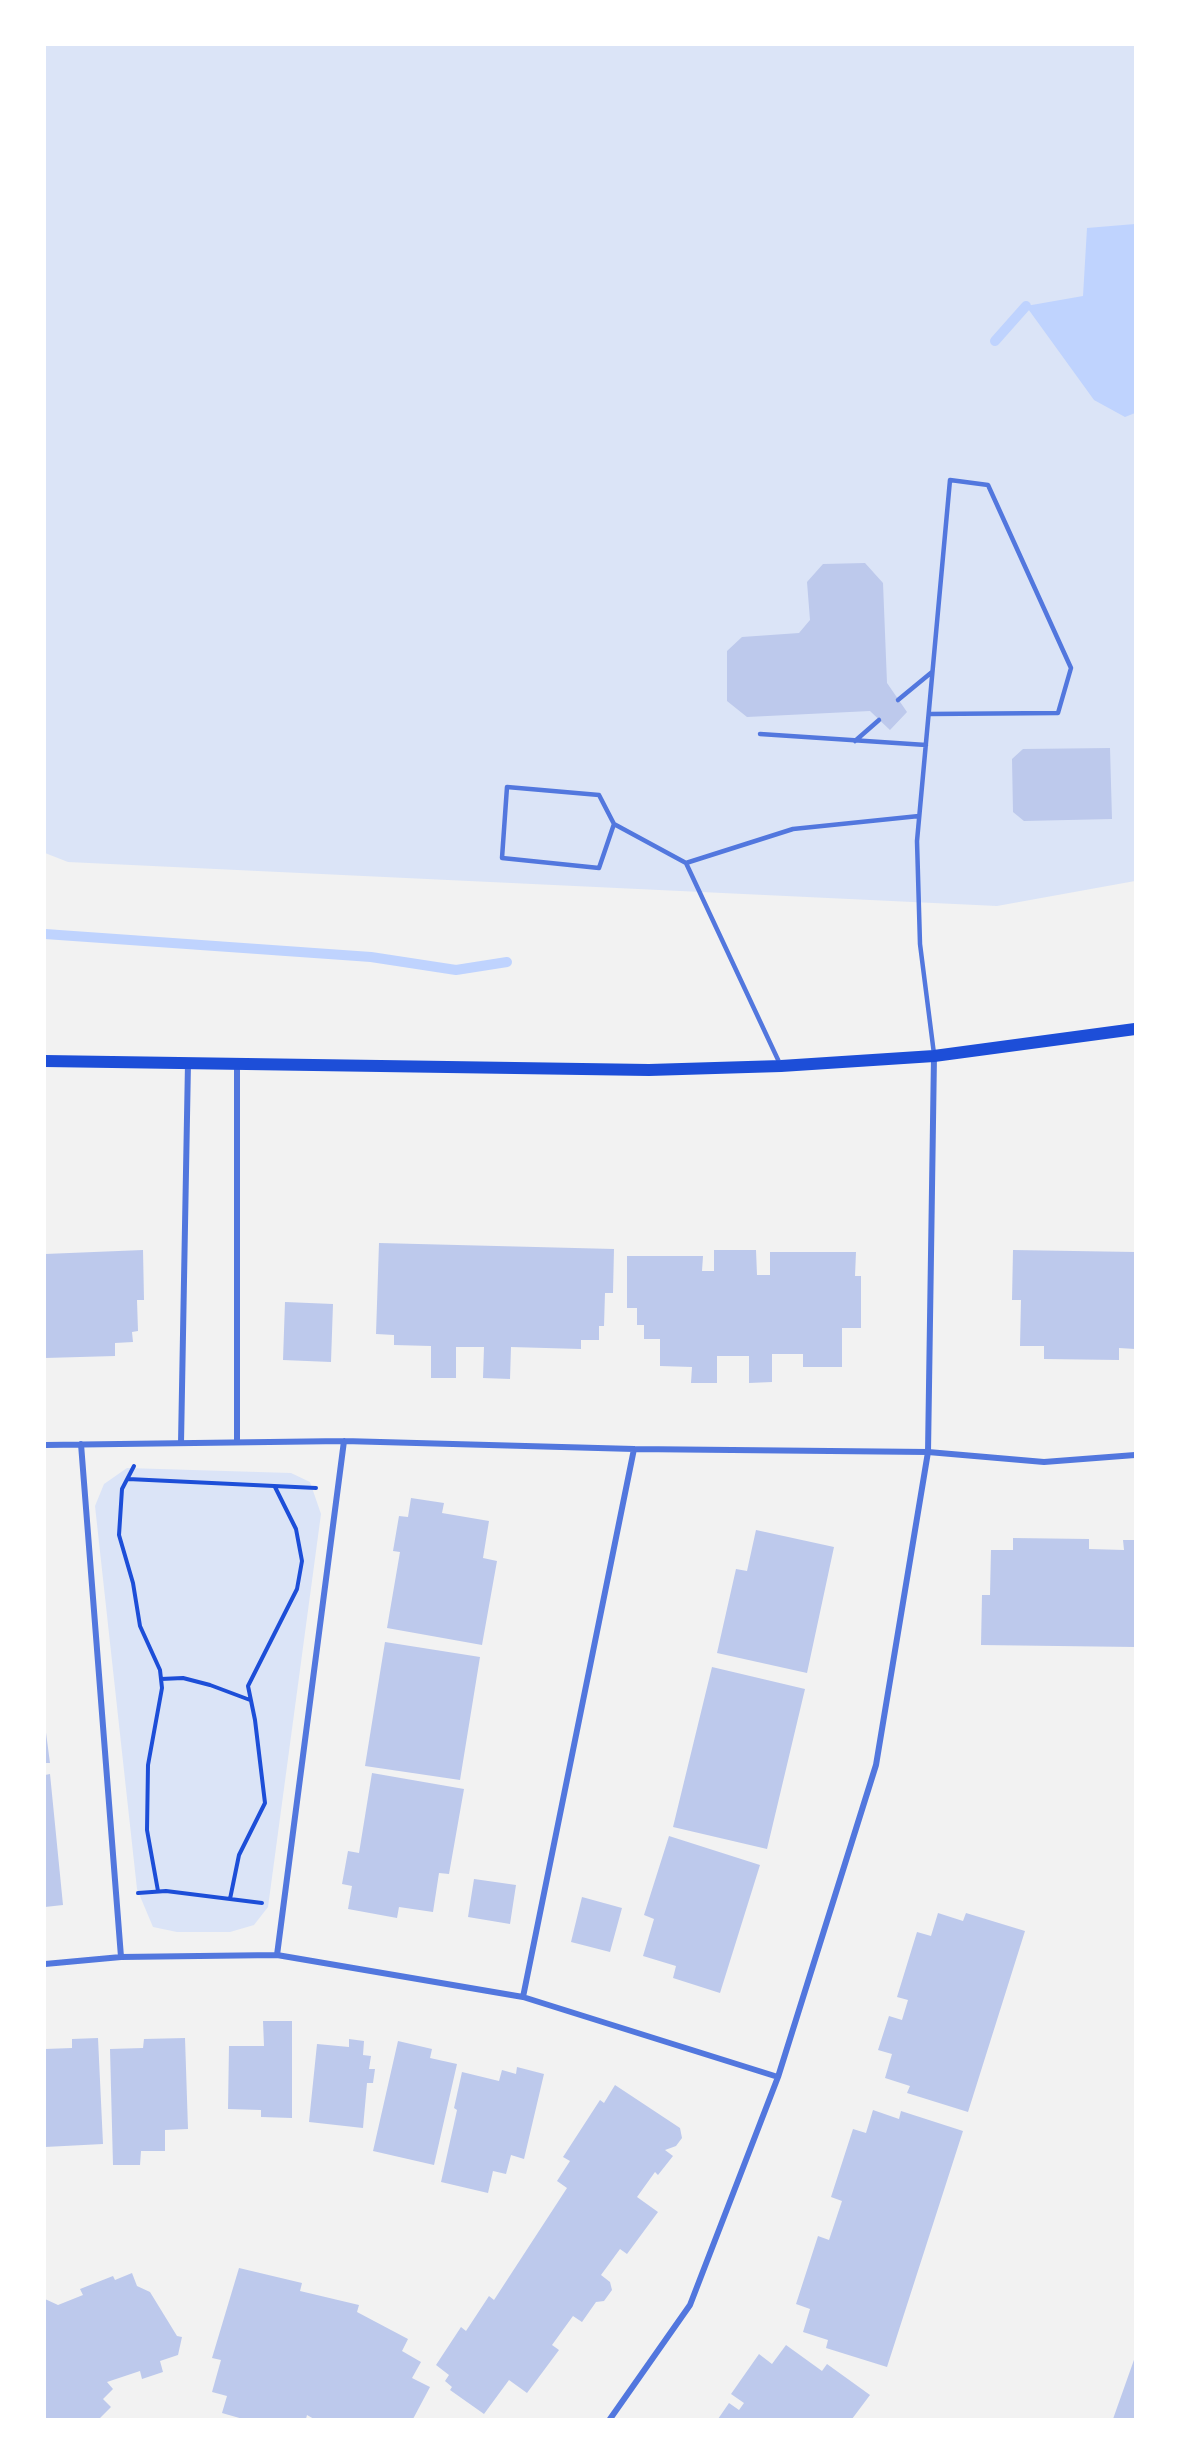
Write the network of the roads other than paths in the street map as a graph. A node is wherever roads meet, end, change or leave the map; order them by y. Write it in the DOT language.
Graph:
graph roads {
  1 [pos="932,672"];
  2 [pos="898,700"];
  3 [pos="929,714"];
  4 [pos="879,720"];
  5 [pos="760,734"];
  6 [pos="855,741"];
  7 [pos="926,745"];
  8 [pos="919,816"];
  9 [pos="614,824"];
  10 [pos="686,863"];
  11 [pos="1135,1029"];
  12 [pos="934,1056"];
  13 [pos="45,1061"];
  14 [pos="188,1063"];
  15 [pos="237,1064"];
  16 [pos="781,1066"];
  17 [pos="344,1441"];
  18 [pos="237,1442"];
  19 [pos="181,1443"];
  20 [pos="81,1444"];
  21 [pos="45,1445"];
  22 [pos="634,1449"];
  23 [pos="928,1452"];
  24 [pos="1135,1455"];
  25 [pos="277,1955"];
  26 [pos="121,1957"];
  27 [pos="45,1964"];
  28 [pos="523,1997"];
  29 [pos="778,2077"];
  30 [pos="610,2419"];
  1 -- 2 [label="lane"];
  1 -- 3 [label="lane"];
  1 -- 3 [label="lane"];
  3 -- 7 [label="lane"];
  4 -- 6 [label="lane"];
  5 -- 6 [label="lane"];
  6 -- 7 [label="lane"];
  7 -- 8 [label="lane"];
  8 -- 10 [label="lane"];
  8 -- 12 [label="lane"];
  9 -- 9 [label="lane"];
  9 -- 10 [label="lane"];
  10 -- 16 [label="lane"];
  11 -- 12 [label="main road"];
  12 -- 16 [label="main road"];
  12 -- 23 [label="street"];
  13 -- 14 [label="main road"];
  14 -- 15 [label="main road"];
  14 -- 19 [label="street"];
  15 -- 16 [label="main road"];
  15 -- 18 [label="street"];
  17 -- 18 [label="street"];
  17 -- 22 [label="street"];
  17 -- 25 [label="street"];
  18 -- 19 [label="street"];
  19 -- 20 [label="street"];
  20 -- 21 [label="street"];
  20 -- 26 [label="street"];
  22 -- 23 [label="street"];
  22 -- 28 [label="street"];
  23 -- 24 [label="street"];
  23 -- 29 [label="street"];
  25 -- 26 [label="street"];
  25 -- 28 [label="street"];
  26 -- 27 [label="street"];
  28 -- 29 [label="street"];
  29 -- 30 [label="street"];
}
